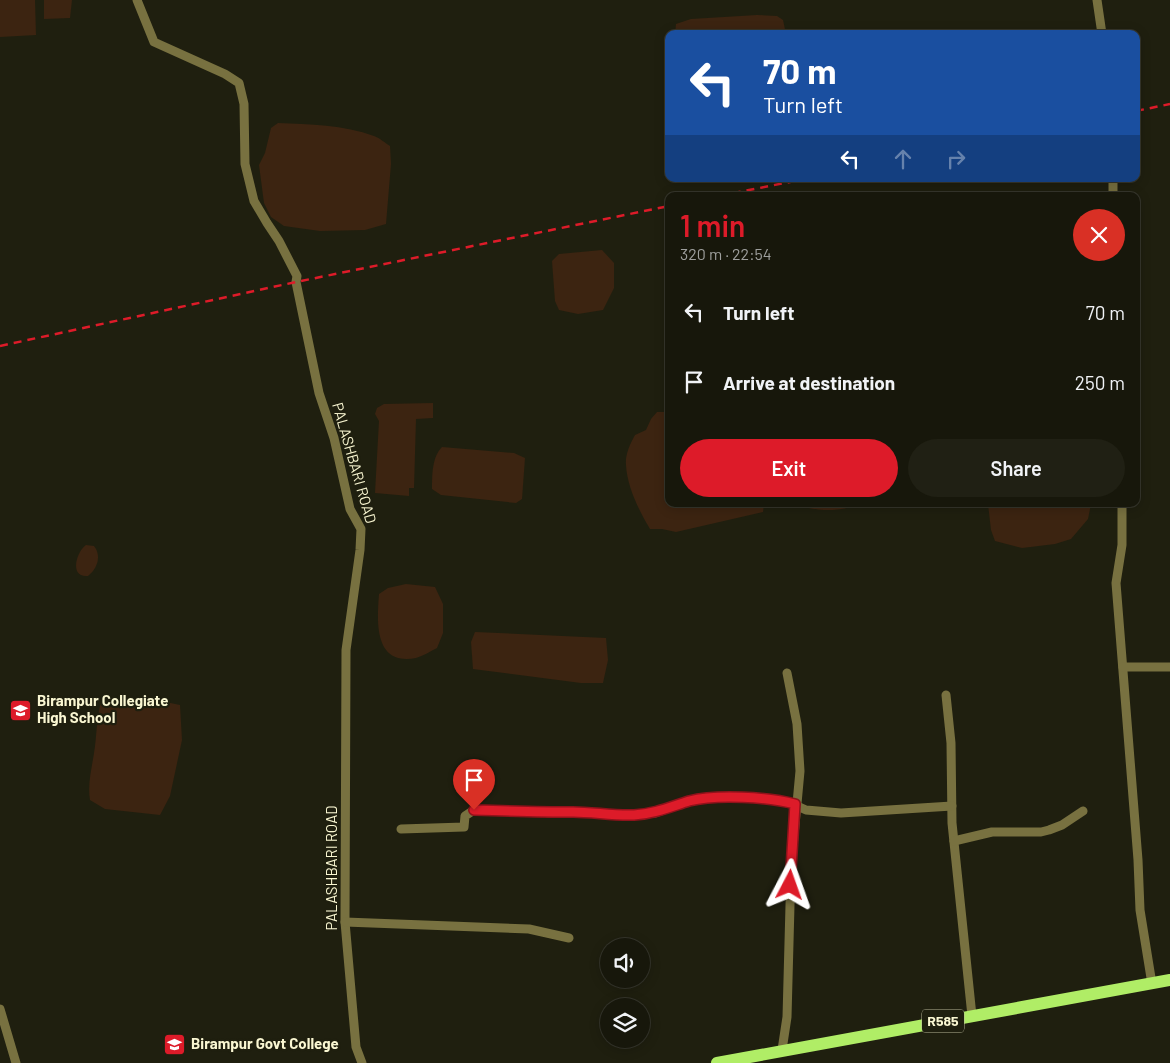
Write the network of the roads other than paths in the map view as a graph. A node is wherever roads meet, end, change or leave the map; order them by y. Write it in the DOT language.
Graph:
graph roads {
  1 [pos="137,0"];
  2 [pos="1097,0"];
  3 [pos="1101,30"];
  4 [pos="1122,507"];
  5 [pos="1123,667"];
  6 [pos="1170,667"];
  7 [pos="787,673"];
  8 [pos="946,696"];
  9 [pos="795,804"];
  10 [pos="952,806"];
  11 [pos="1082,811"];
  12 [pos="401,830"];
  13 [pos="954,841"];
  14 [pos="345,922"];
  15 [pos="569,938"];
  16 [pos="1170,980"];
  17 [pos="1152,984"];
  18 [pos="0,1009"];
  19 [pos="972,1016"];
  20 [pos="782,1050"];
  21 [pos="16,1063"];
  22 [pos="362,1063"];
  23 [pos="716,1063"];
  1 -- 14 [label="street, PALASHBARI ROAD"];
  2 -- 3 [label="street"];
  4 -- 5 [label="street"];
  5 -- 6 [label="street"];
  5 -- 17 [label="street"];
  7 -- 9 [label="street"];
  8 -- 10 [label="street"];
  9 -- 10 [label="street"];
  9 -- 12 [label="street"];
  9 -- 20 [label="street"];
  10 -- 13 [label="street"];
  11 -- 13 [label="street"];
  13 -- 19 [label="street"];
  14 -- 15 [label="street"];
  14 -- 22 [label="street, PALASHBARI ROAD"];
  16 -- 17 [label="main road, R585"];
  17 -- 19 [label="main road, R585"];
  18 -- 21 [label="street"];
  19 -- 20 [label="main road, R585"];
  20 -- 23 [label="main road, R585"];
}
